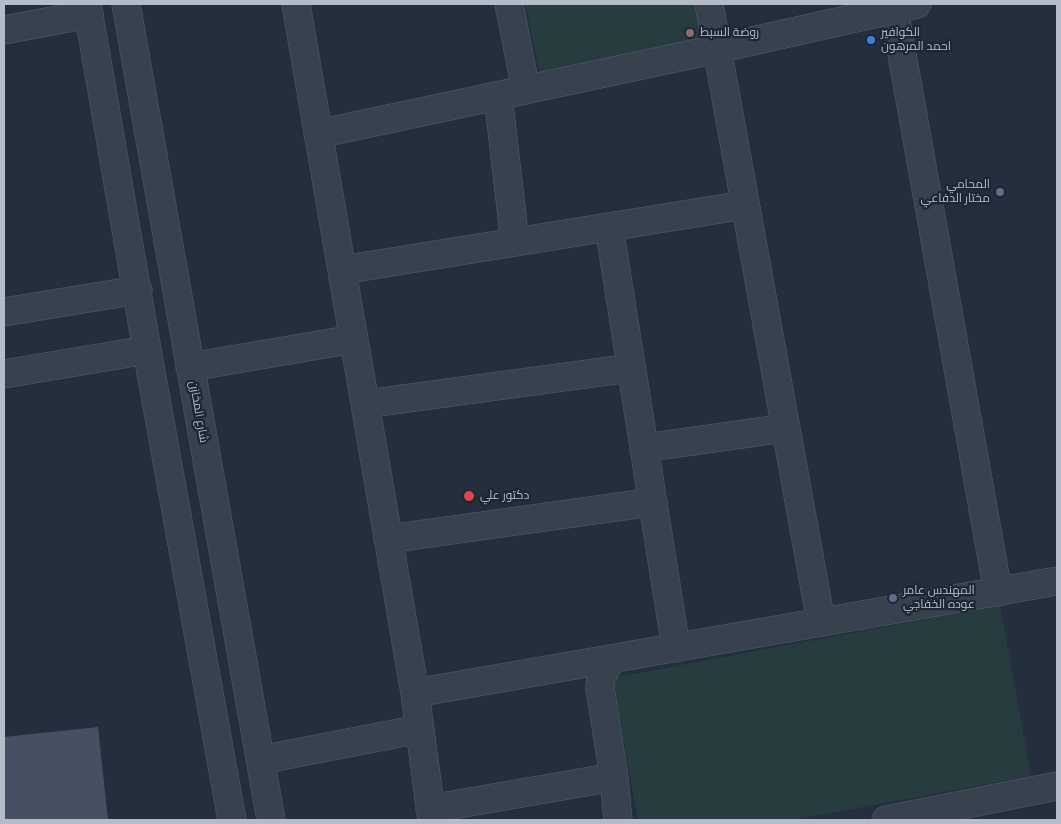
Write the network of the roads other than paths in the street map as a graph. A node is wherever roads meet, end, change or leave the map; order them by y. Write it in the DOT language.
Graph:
graph roads {
  1 [pos="128,4"];
  2 [pos="296,4"];
  3 [pos="509,4"];
  4 [pos="709,4"];
  5 [pos="901,5"];
  6 [pos="88,9"];
  7 [pos="4,30"];
  8 [pos="717,49"];
  9 [pos="526,90"];
  10 [pos="498,96"];
  11 [pos="318,134"];
  12 [pos="745,205"];
  13 [pos="609,227"];
  14 [pos="515,242"];
  15 [pos="342,270"];
  16 [pos="138,290"];
  17 [pos="4,312"];
  18 [pos="354,340"];
  19 [pos="147,350"];
  20 [pos="190,367"];
  21 [pos="631,368"];
  22 [pos="4,374"];
  23 [pos="365,404"];
  24 [pos="786,428"];
  25 [pos="644,448"];
  26 [pos="653,502"];
  27 [pos="388,539"];
  28 [pos="1057,581"];
  29 [pos="998,592"];
  30 [pos="821,622"];
  31 [pos="676,648"];
  32 [pos="612,659"];
  33 [pos="415,693"];
  34 [pos="420,730"];
  35 [pos="260,760"];
  36 [pos="614,777"];
  37 [pos="1057,786"];
  38 [pos="431,815"];
  39 [pos="944,815"];
  40 [pos="269,819"];
  41 [pos="232,820"];
  42 [pos="618,820"];
  43 [pos="886,820"];
  1 -- 20 [label="street, شارع المخازن"];
  2 -- 11 [label="street"];
  3 -- 9 [label="street"];
  4 -- 8 [label="street"];
  5 -- 8 [label="street"];
  5 -- 29 [label="street"];
  6 -- 7 [label="street"];
  6 -- 16 [label="street"];
  8 -- 9 [label="street"];
  8 -- 12 [label="street"];
  9 -- 10 [label="street"];
  10 -- 11 [label="street"];
  10 -- 14 [label="street"];
  11 -- 15 [label="street"];
  12 -- 13 [label="street"];
  12 -- 24 [label="street"];
  13 -- 14 [label="street"];
  13 -- 21 [label="street"];
  14 -- 15 [label="street"];
  15 -- 18 [label="street"];
  16 -- 17 [label="street"];
  16 -- 19 [label="street"];
  18 -- 20 [label="street"];
  18 -- 23 [label="street"];
  19 -- 22 [label="street"];
  19 -- 41 [label="street"];
  20 -- 35 [label="street, شارع المخازن"];
  21 -- 23 [label="street"];
  21 -- 25 [label="street"];
  23 -- 27 [label="street"];
  24 -- 25 [label="street"];
  24 -- 30 [label="street"];
  25 -- 26 [label="street"];
  26 -- 27 [label="street"];
  26 -- 31 [label="street"];
  27 -- 33 [label="street"];
  28 -- 29 [label="street"];
  29 -- 30 [label="street"];
  30 -- 31 [label="street"];
  31 -- 32 [label="street"];
  32 -- 33 [label="street"];
  32 -- 36 [label="street"];
  33 -- 34 [label="street"];
  34 -- 35 [label="street"];
  34 -- 38 [label="street"];
  35 -- 40 [label="street, شارع المخازن"];
  36 -- 38 [label="street"];
  36 -- 42 [label="street"];
  37 -- 39 [label="street"];
  39 -- 43 [label="street"];
}
